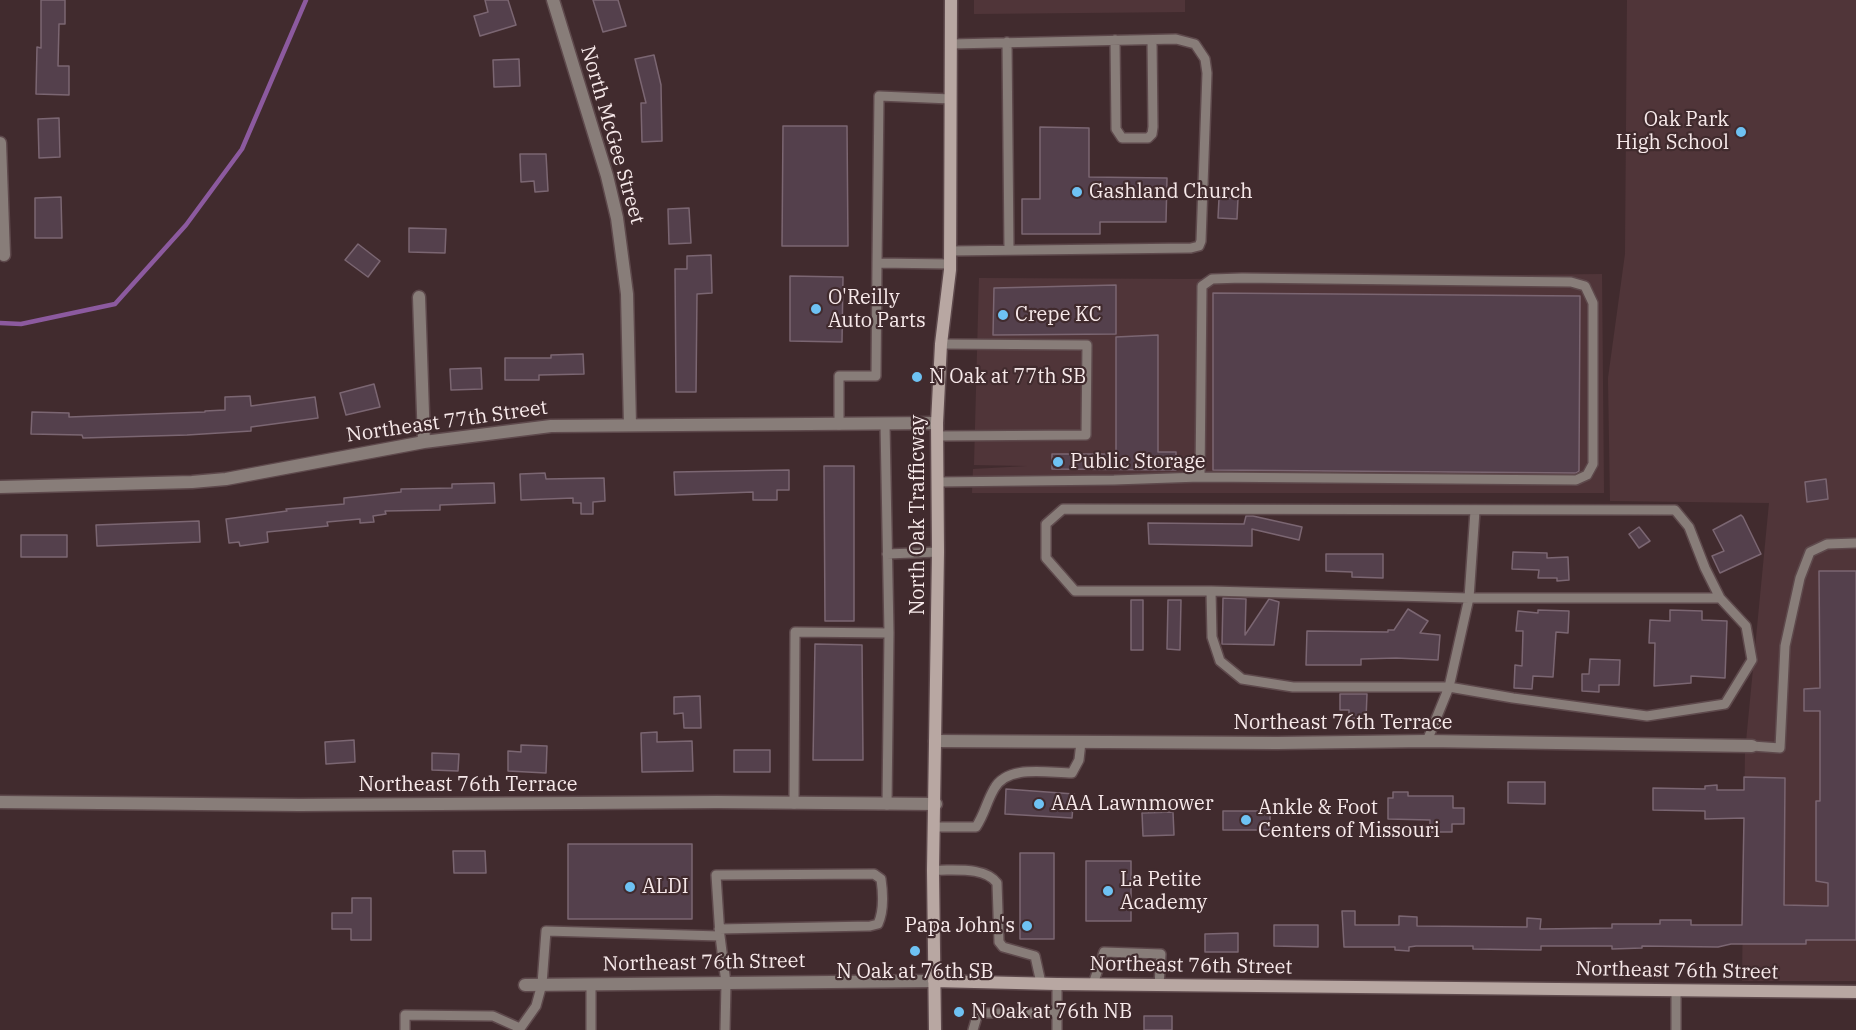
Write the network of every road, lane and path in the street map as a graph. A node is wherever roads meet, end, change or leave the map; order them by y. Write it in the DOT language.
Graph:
graph roads {
  1 [pos="553,0"];
  2 [pos="951,0"];
  3 [pos="1115,40"];
  4 [pos="1152,40"];
  5 [pos="1007,42"];
  6 [pos="951,44"];
  7 [pos="951,99"];
  8 [pos="0,143"];
  9 [pos="1009,250"];
  10 [pos="4,255"];
  11 [pos="950,257"];
  12 [pos="878,263"];
  13 [pos="419,297"];
  14 [pos="941,344"];
  15 [pos="937,423"];
  16 [pos="839,425"];
  17 [pos="885,425"];
  18 [pos="630,426"];
  19 [pos="937,436"];
  20 [pos="424,442"];
  21 [pos="1200,477"];
  22 [pos="937,482"];
  23 [pos="0,487"];
  24 [pos="1475,511"];
  25 [pos="1856,543"];
  26 [pos="938,552"];
  27 [pos="887,554"];
  28 [pos="1211,591"];
  29 [pos="1469,598"];
  30 [pos="1720,598"];
  31 [pos="889,633"];
  32 [pos="1449,687"];
  33 [pos="935,741"];
  34 [pos="1427,741"];
  35 [pos="1081,742"];
  36 [pos="1752,746"];
  37 [pos="0,802"];
  38 [pos="794,804"];
  39 [pos="936,804"];
  40 [pos="887,805"];
  41 [pos="935,827"];
  42 [pos="933,870"];
  43 [pos="719,933"];
  44 [pos="934,981"];
  45 [pos="726,983"];
  46 [pos="1041,983"];
  47 [pos="542,984"];
  48 [pos="591,984"];
  49 [pos="1057,984"];
  50 [pos="1093,984"];
  51 [pos="525,985"];
  52 [pos="1159,985"];
  53 [pos="1676,991"];
  54 [pos="1856,992"];
  55 [pos="1057,1013"];
  56 [pos="519,1029"];
  57 [pos="405,1030"];
  58 [pos="591,1030"];
  59 [pos="725,1030"];
  60 [pos="935,1030"];
  61 [pos="973,1030"];
  62 [pos="1057,1030"];
  63 [pos="1676,1030"];
  1 -- 18 [label="street, North McGee Street"];
  2 -- 6 [label="main road, North Oak Trafficway"];
  3 -- 4 [label="lane"];
  3 -- 4 [label="lane"];
  3 -- 5 [label="lane"];
  4 -- 9 [label="lane"];
  5 -- 6 [label="lane"];
  5 -- 9 [label="lane"];
  6 -- 7 [label="main road, North Oak Trafficway"];
  7 -- 11 [label="main road, North Oak Trafficway"];
  7 -- 12 [label="lane"];
  8 -- 10 [label="street"];
  9 -- 11 [label="lane"];
  11 -- 12 [label="lane"];
  11 -- 14 [label="main road, North Oak Trafficway"];
  12 -- 16 [label="lane"];
  13 -- 20 [label="street"];
  14 -- 15 [label="main road, North Oak Trafficway"];
  14 -- 19 [label="lane"];
  15 -- 17 [label="street, Northeast 77th Street"];
  15 -- 19 [label="main road, North Oak Trafficway"];
  16 -- 17 [label="street, Northeast 77th Street"];
  16 -- 18 [label="street, Northeast 77th Street"];
  17 -- 27 [label="lane"];
  18 -- 20 [label="street, Northeast 77th Street"];
  19 -- 22 [label="main road, North Oak Trafficway"];
  20 -- 23 [label="street, Northeast 77th Street"];
  21 -- 21 [label="lane"];
  21 -- 22 [label="lane"];
  22 -- 26 [label="main road, North Oak Trafficway"];
  24 -- 28 [label="lane"];
  24 -- 29 [label="lane"];
  24 -- 30 [label="lane"];
  25 -- 36 [label="lane"];
  26 -- 27 [label="lane"];
  26 -- 33 [label="main road, North Oak Trafficway"];
  27 -- 31 [label="lane"];
  28 -- 29 [label="lane"];
  28 -- 32 [label="lane"];
  29 -- 30 [label="lane"];
  29 -- 32 [label="lane"];
  30 -- 32 [label="lane"];
  31 -- 38 [label="lane"];
  31 -- 40 [label="lane"];
  32 -- 34 [label="lane"];
  33 -- 35 [label="street, Northeast 76th Terrace"];
  33 -- 39 [label="main road, North Oak Trafficway"];
  34 -- 35 [label="street, Northeast 76th Terrace"];
  34 -- 36 [label="street, Northeast 76th Terrace"];
  35 -- 41 [label="lane"];
  37 -- 38 [label="street, Northeast 76th Terrace"];
  38 -- 40 [label="street, Northeast 76th Terrace"];
  39 -- 40 [label="street, Northeast 76th Terrace"];
  39 -- 41 [label="main road, North Oak Trafficway"];
  41 -- 42 [label="main road, North Oak Trafficway"];
  42 -- 44 [label="main road, North Oak Trafficway"];
  42 -- 46 [label="lane"];
  43 -- 43 [label="lane"];
  43 -- 45 [label="lane"];
  43 -- 47 [label="lane"];
  44 -- 45 [label="street, Northeast 76th Street"];
  44 -- 46 [label="main road, Northeast 76th Street"];
  44 -- 60 [label="main road, North Oak Trafficway"];
  45 -- 48 [label="street, Northeast 76th Street"];
  45 -- 59 [label="lane"];
  46 -- 49 [label="main road, Northeast 76th Street"];
  47 -- 48 [label="street, Northeast 76th Street"];
  47 -- 51 [label="street, Northeast 76th Street"];
  47 -- 56 [label="lane"];
  48 -- 58 [label="lane"];
  49 -- 50 [label="main road, Northeast 76th Street"];
  49 -- 55 [label="lane"];
  50 -- 52 [label="main road, Northeast 76th Street"];
  50 -- 52 [label="lane"];
  52 -- 53 [label="main road, Northeast 76th Street"];
  53 -- 54 [label="main road, Northeast 76th Street"];
  53 -- 63 [label="lane"];
  55 -- 61 [label="lane"];
  55 -- 62 [label="lane"];
  56 -- 57 [label="lane"];
}
